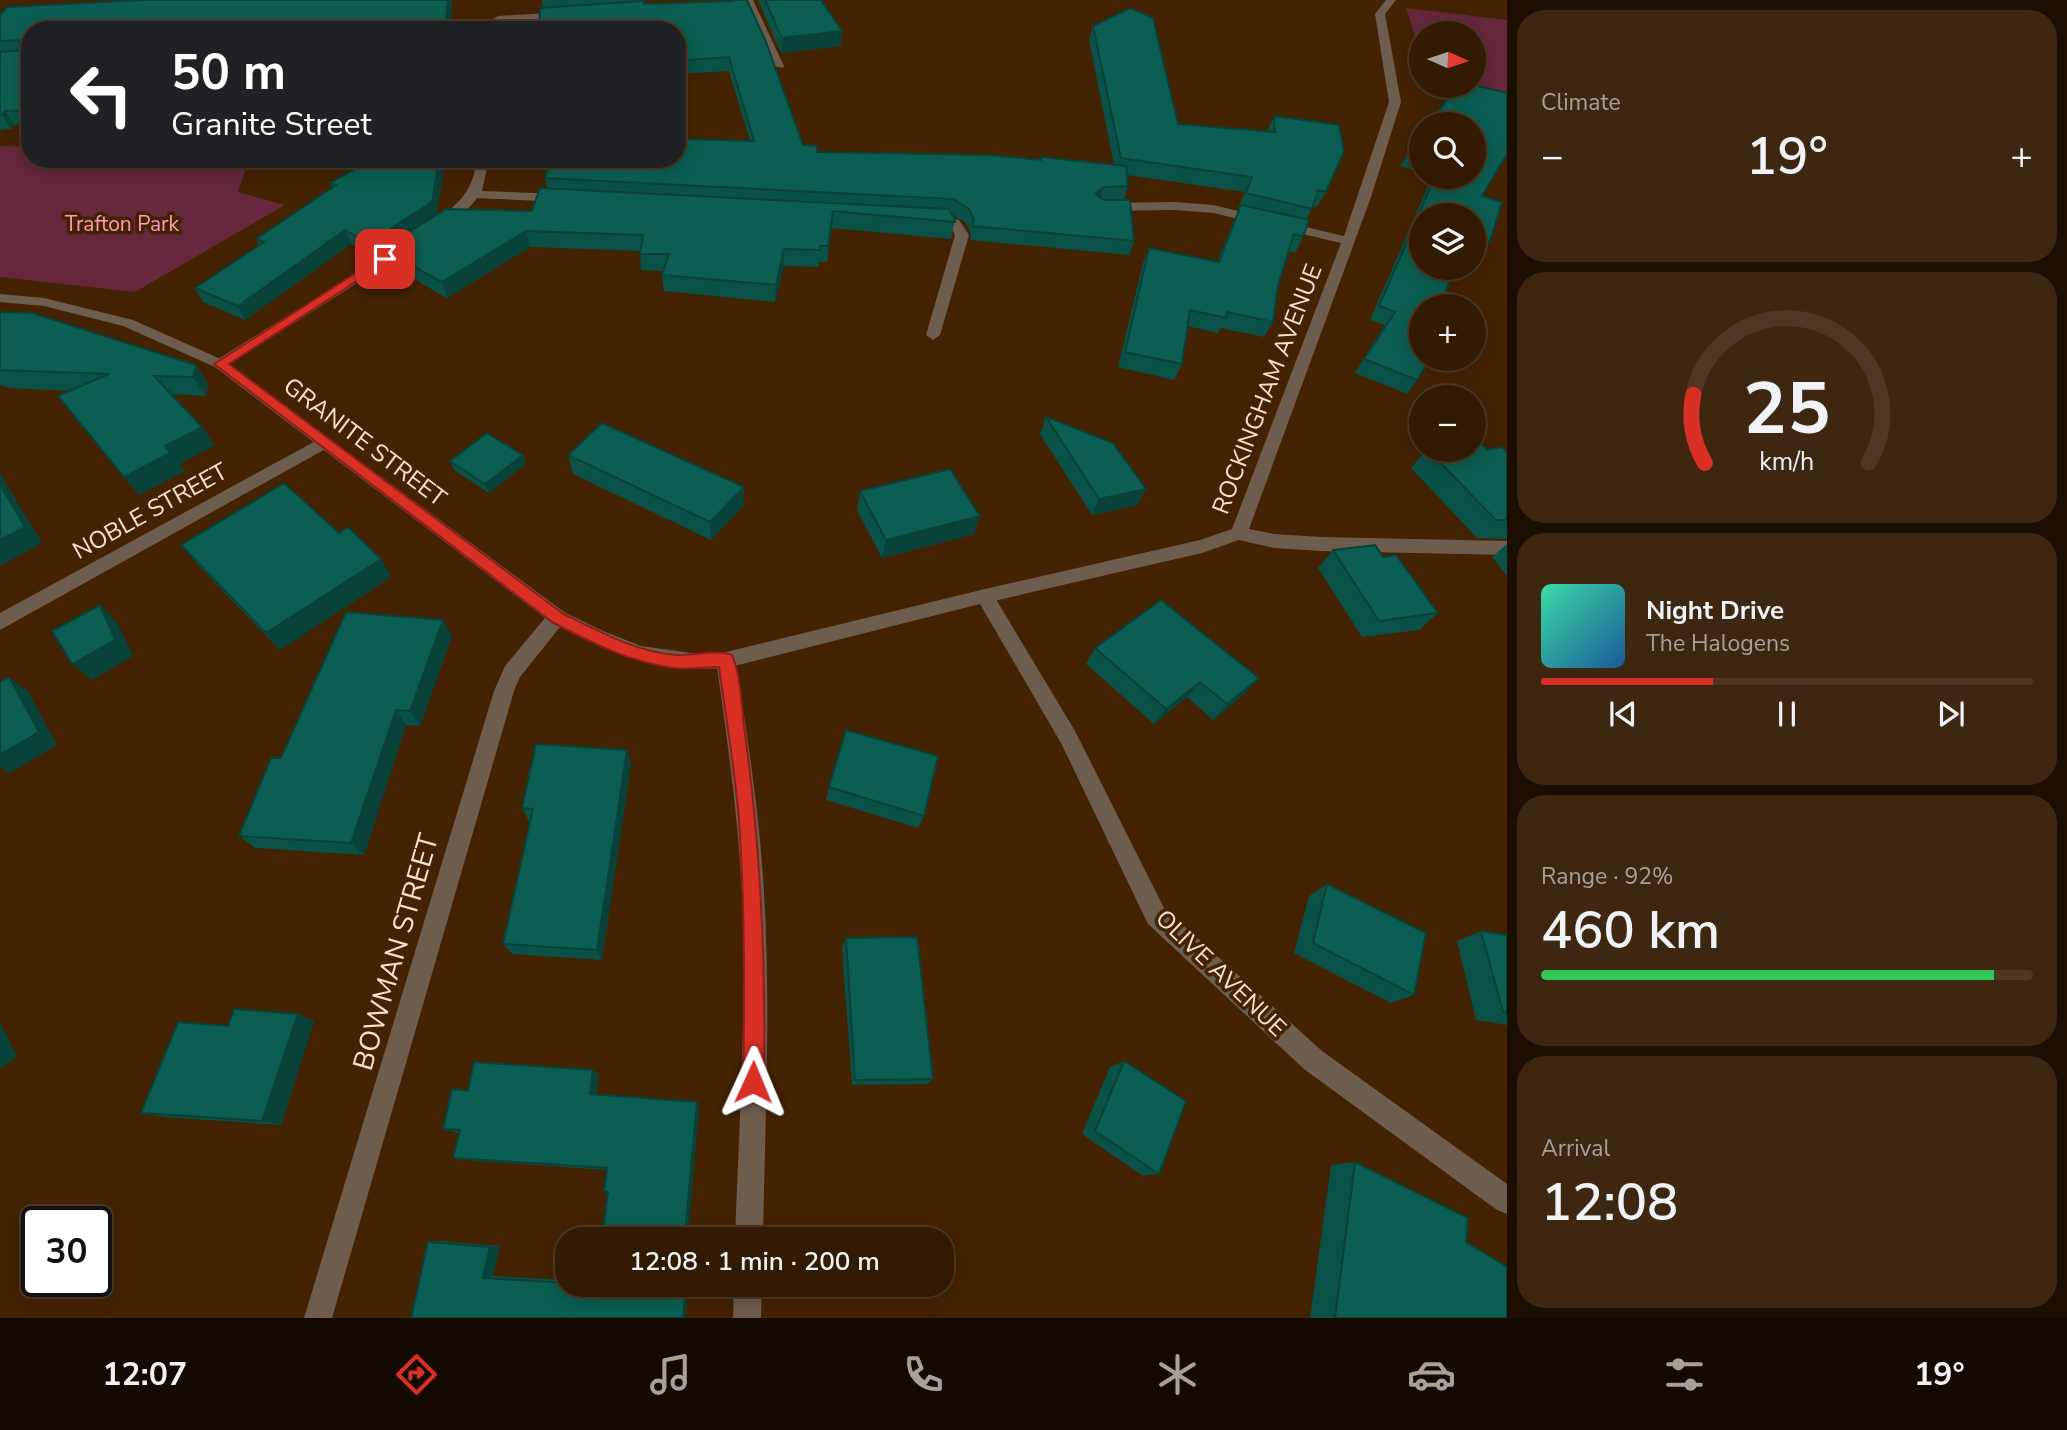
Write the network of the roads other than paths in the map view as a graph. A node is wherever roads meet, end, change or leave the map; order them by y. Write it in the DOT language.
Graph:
graph roads {
  1 [pos="749,0"];
  2 [pos="1391,0"];
  3 [pos="735,1"];
  4 [pos="578,14"];
  5 [pos="508,21"];
  6 [pos="779,66"];
  7 [pos="481,168"];
  8 [pos="475,194"];
  9 [pos="571,198"];
  10 [pos="1099,207"];
  11 [pos="918,216"];
  12 [pos="1349,242"];
  13 [pos="0,298"];
  14 [pos="933,335"];
  15 [pos="220,364"];
  16 [pos="323,443"];
  17 [pos="1239,533"];
  18 [pos="1507,548"];
  19 [pos="985,596"];
  20 [pos="557,617"];
  21 [pos="0,622"];
  22 [pos="726,660"];
  23 [pos="1507,1200"];
  24 [pos="749,1227"];
  25 [pos="748,1297"];
  26 [pos="318,1318"];
  27 [pos="747,1318"];
  1 -- 3 [label="street"];
  1 -- 6 [label="street"];
  2 -- 12 [label="street, ROCKINGHAM AVENUE"];
  4 -- 5 [label="street"];
  7 -- 8 [label="street"];
  8 -- 9 [label="street"];
  8 -- 15 [label="street"];
  10 -- 12 [label="street"];
  11 -- 14 [label="street"];
  12 -- 17 [label="street, ROCKINGHAM AVENUE"];
  13 -- 15 [label="street, GRANITE STREET"];
  15 -- 16 [label="street, GRANITE STREET"];
  16 -- 20 [label="street, GRANITE STREET"];
  16 -- 21 [label="street, NOBLE STREET"];
  17 -- 18 [label="street"];
  17 -- 19 [label="street, ROCKINGHAM AVENUE"];
  19 -- 22 [label="street, ROCKINGHAM AVENUE"];
  19 -- 23 [label="street, OLIVE AVENUE"];
  20 -- 22 [label="street, GRANITE STREET"];
  20 -- 26 [label="street, BOWMAN STREET"];
  22 -- 24 [label="street"];
  25 -- 27 [label="street"];
}
